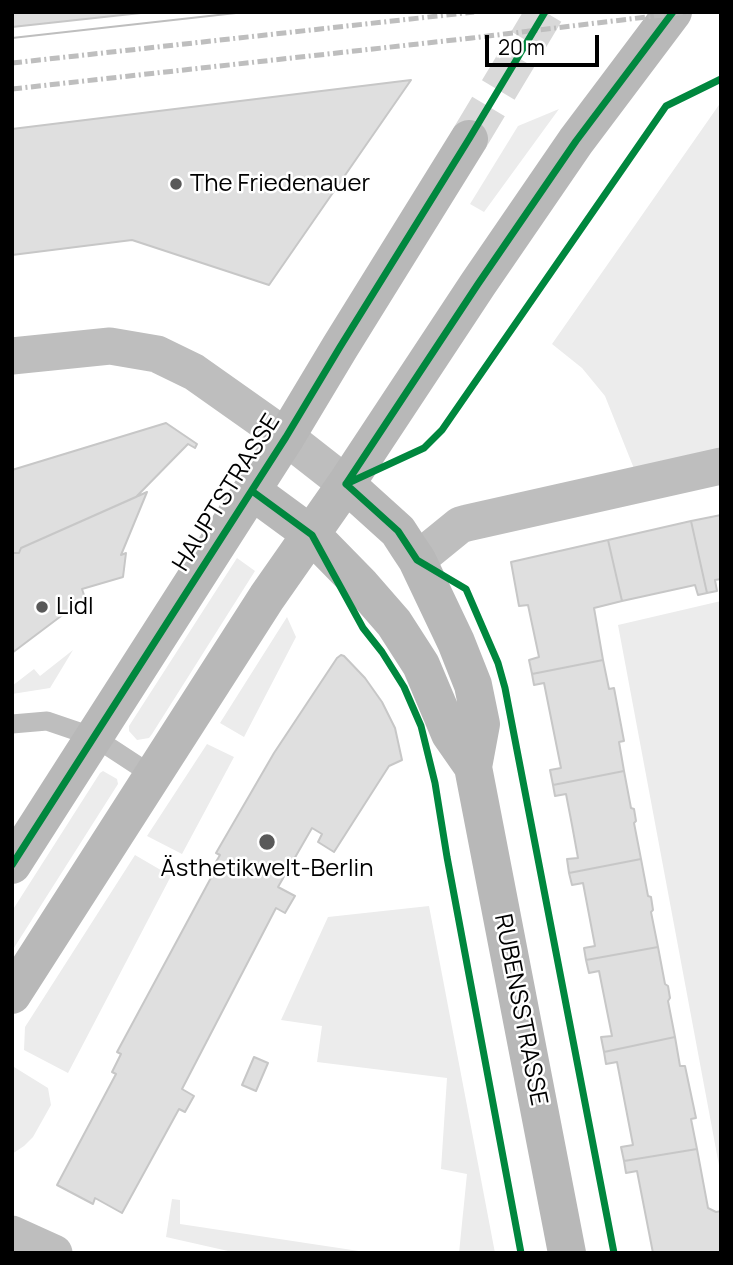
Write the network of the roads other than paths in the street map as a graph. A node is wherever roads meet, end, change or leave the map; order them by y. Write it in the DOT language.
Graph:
graph roads {
  1 [pos="673,12"];
  2 [pos="469,139"];
  3 [pos="12,356"];
  4 [pos="286,437"];
  5 [pos="721,466"];
  6 [pos="346,484"];
  7 [pos="252,491"];
  8 [pos="312,535"];
  9 [pos="417,560"];
  10 [pos="12,724"];
  11 [pos="94,737"];
  12 [pos="473,768"];
  13 [pos="152,775"];
  14 [pos="12,864"];
  15 [pos="12,995"];
  16 [pos="12,1234"];
  17 [pos="54,1253"];
  18 [pos="567,1253"];
  1 -- 6 [label="street"];
  2 -- 4 [label="street, HAUPTSTRASSE"];
  3 -- 4 [label="street"];
  4 -- 6 [label="street"];
  4 -- 7 [label="street, HAUPTSTRASSE"];
  5 -- 9 [label="street"];
  6 -- 8 [label="street"];
  6 -- 9 [label="street, RUBENSSTRASSE"];
  7 -- 8 [label="street, RUBENSSTRASSE"];
  7 -- 11 [label="street, HAUPTSTRASSE"];
  8 -- 12 [label="street, RUBENSSTRASSE"];
  8 -- 13 [label="street"];
  9 -- 12 [label="street, RUBENSSTRASSE"];
  10 -- 11 [label="lane"];
  11 -- 13 [label="lane"];
  11 -- 14 [label="street, HAUPTSTRASSE"];
  12 -- 18 [label="street, RUBENSSTRASSE"];
  13 -- 15 [label="street"];
  16 -- 17 [label="street"];
}
